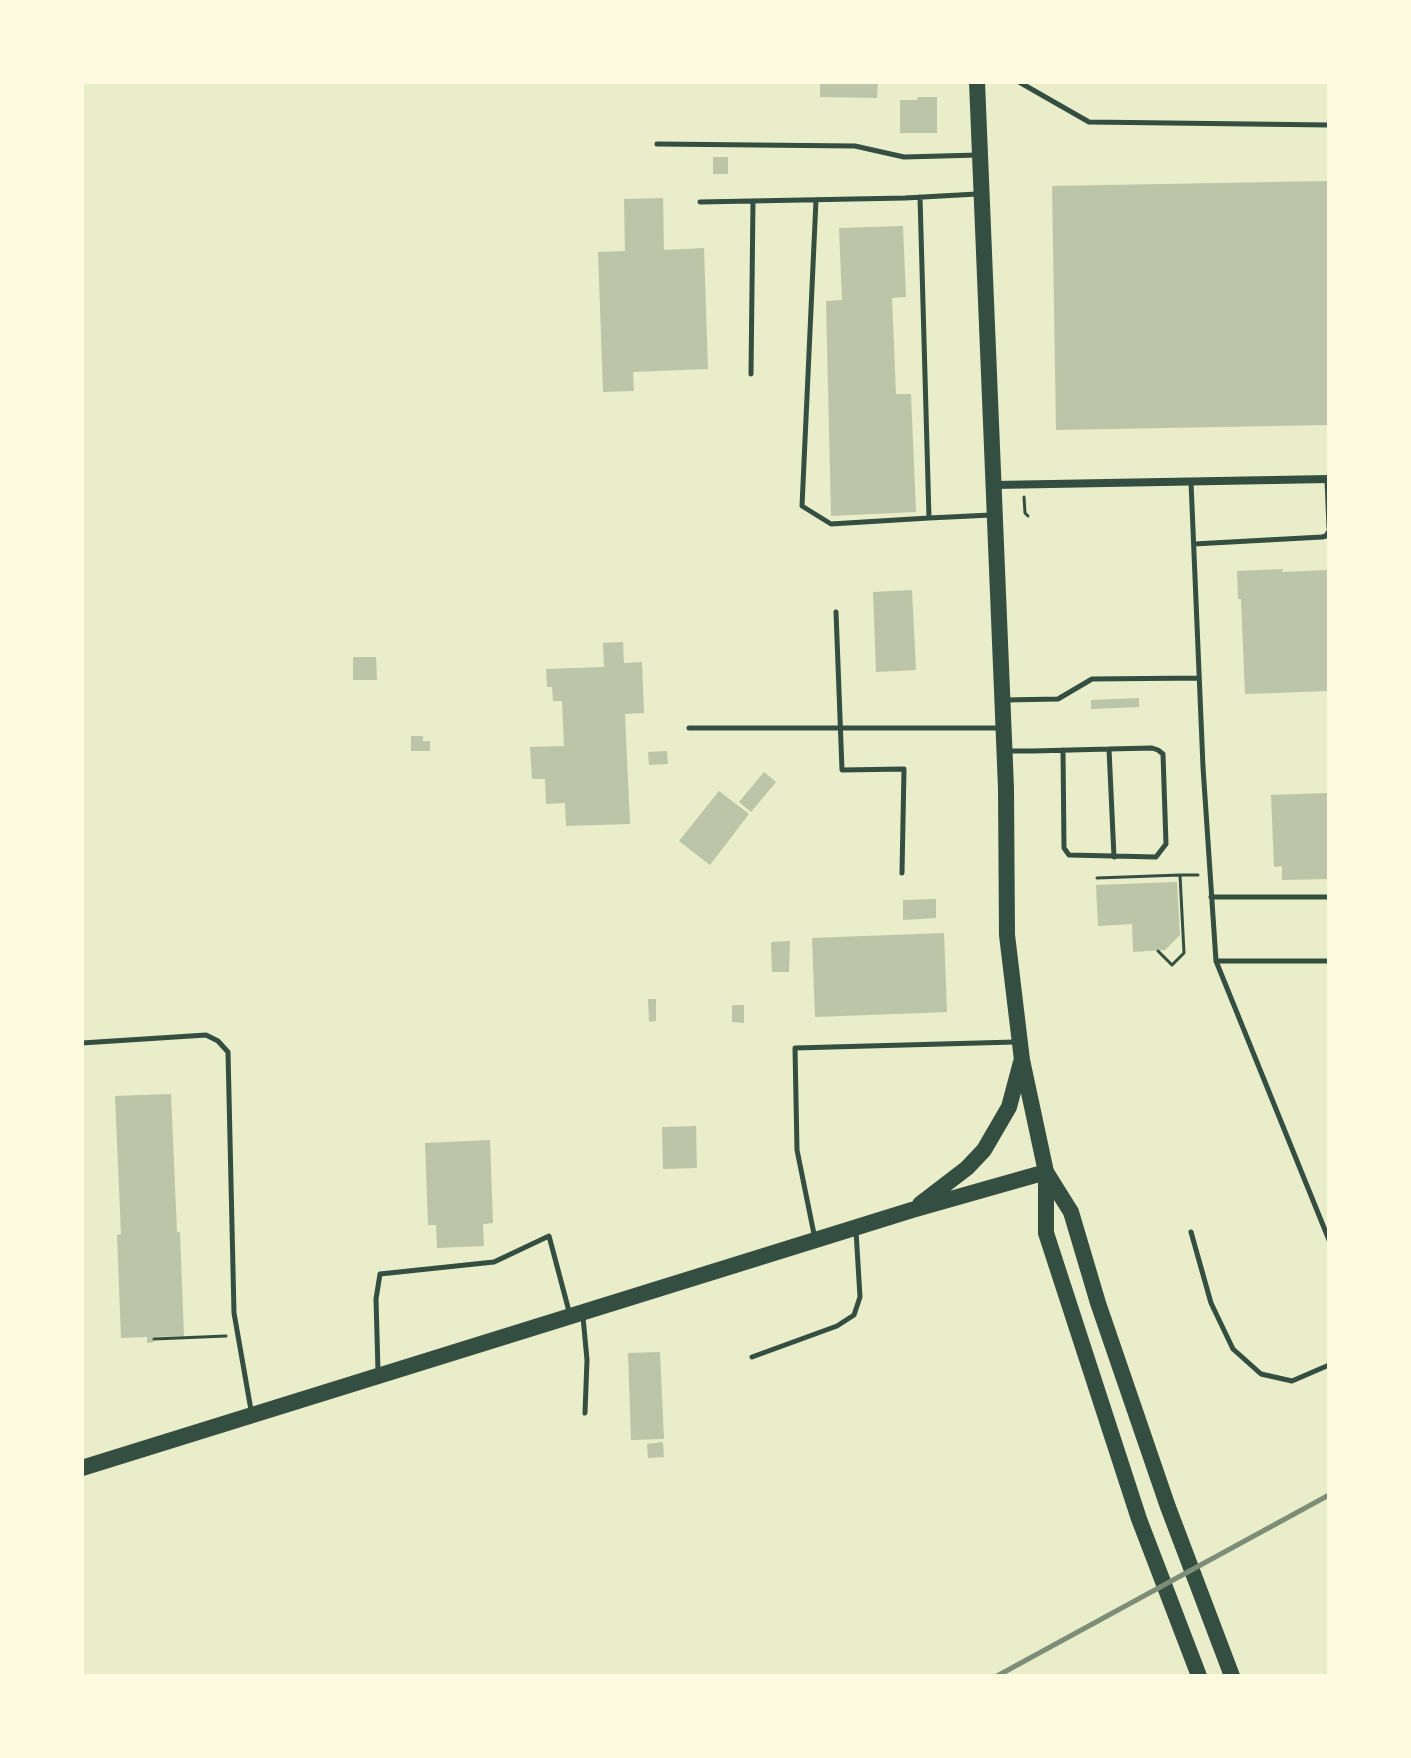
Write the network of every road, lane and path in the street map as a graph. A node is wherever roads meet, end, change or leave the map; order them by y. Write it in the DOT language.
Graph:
graph roads {
  1 [pos="977,82"];
  2 [pos="1019,82"];
  3 [pos="1329,125"];
  4 [pos="657,144"];
  5 [pos="980,155"];
  6 [pos="982,194"];
  7 [pos="920,197"];
  8 [pos="816,200"];
  9 [pos="753,201"];
  10 [pos="700,202"];
  11 [pos="751,374"];
  12 [pos="1328,479"];
  13 [pos="1191,481"];
  14 [pos="1024,484"];
  15 [pos="995,485"];
  16 [pos="996,515"];
  17 [pos="1028,516"];
  18 [pos="929,518"];
  19 [pos="1329,530"];
  20 [pos="1194,544"];
  21 [pos="836,612"];
  22 [pos="1199,678"];
  23 [pos="1003,700"];
  24 [pos="839,727"];
  25 [pos="689,728"];
  26 [pos="1004,728"];
  27 [pos="1109,749"];
  28 [pos="1063,750"];
  29 [pos="1005,751"];
  30 [pos="1114,857"];
  31 [pos="902,873"];
  32 [pos="1209,874"];
  33 [pos="1180,875"];
  34 [pos="1097,878"];
  35 [pos="1211,897"];
  36 [pos="1329,897"];
  37 [pos="1158,951"];
  38 [pos="1216,961"];
  39 [pos="1329,961"];
  40 [pos="1020,1042"];
  41 [pos="82,1043"];
  42 [pos="1022,1060"];
  43 [pos="1046,1172"];
  44 [pos="912,1210"];
  45 [pos="856,1227"];
  46 [pos="1191,1232"];
  47 [pos="815,1240"];
  48 [pos="1329,1240"];
  49 [pos="576,1314"];
  50 [pos="238,1335"];
  51 [pos="154,1339"];
  52 [pos="752,1357"];
  53 [pos="1329,1365"];
  54 [pos="379,1376"];
  55 [pos="585,1413"];
  56 [pos="252,1415"];
  57 [pos="82,1468"];
  58 [pos="1197,1671"];
  59 [pos="1232,1676"];
  1 -- 5 [label="main road"];
  2 -- 3 [label="lane"];
  4 -- 5 [label="lane"];
  5 -- 6 [label="main road"];
  6 -- 7 [label="lane"];
  6 -- 15 [label="main road"];
  7 -- 8 [label="lane"];
  7 -- 18 [label="lane"];
  8 -- 9 [label="lane"];
  8 -- 18 [label="lane"];
  9 -- 10 [label="lane"];
  9 -- 11 [label="lane"];
  12 -- 13 [label="street"];
  12 -- 19 [label="lane"];
  13 -- 14 [label="street"];
  13 -- 20 [label="lane"];
  14 -- 15 [label="street"];
  14 -- 17 [label="path"];
  15 -- 16 [label="main road"];
  16 -- 18 [label="lane"];
  16 -- 23 [label="main road"];
  19 -- 20 [label="lane"];
  20 -- 22 [label="lane"];
  21 -- 24 [label="lane"];
  22 -- 23 [label="lane"];
  22 -- 32 [label="lane"];
  23 -- 26 [label="main road"];
  24 -- 25 [label="lane"];
  24 -- 26 [label="lane"];
  24 -- 31 [label="lane"];
  26 -- 29 [label="main road"];
  27 -- 28 [label="lane"];
  27 -- 30 [label="lane"];
  27 -- 30 [label="lane"];
  28 -- 29 [label="lane"];
  28 -- 30 [label="lane"];
  29 -- 40 [label="main road"];
  32 -- 33 [label="path"];
  32 -- 35 [label="lane"];
  33 -- 34 [label="path"];
  33 -- 37 [label="path"];
  35 -- 36 [label="lane"];
  35 -- 38 [label="lane"];
  38 -- 39 [label="lane"];
  38 -- 48 [label="lane"];
  40 -- 42 [label="main road"];
  40 -- 47 [label="lane"];
  41 -- 50 [label="lane"];
  42 -- 43 [label="main road"];
  42 -- 44 [label="main road"];
  43 -- 44 [label="main road"];
  43 -- 58 [label="main road"];
  43 -- 59 [label="main road"];
  44 -- 45 [label="main road"];
  45 -- 47 [label="main road"];
  45 -- 52 [label="lane"];
  46 -- 53 [label="lane"];
  47 -- 49 [label="main road"];
  49 -- 54 [label="main road"];
  49 -- 54 [label="lane"];
  49 -- 55 [label="lane"];
  50 -- 51 [label="path"];
  50 -- 56 [label="lane"];
  54 -- 56 [label="main road"];
  56 -- 57 [label="main road"];
}
